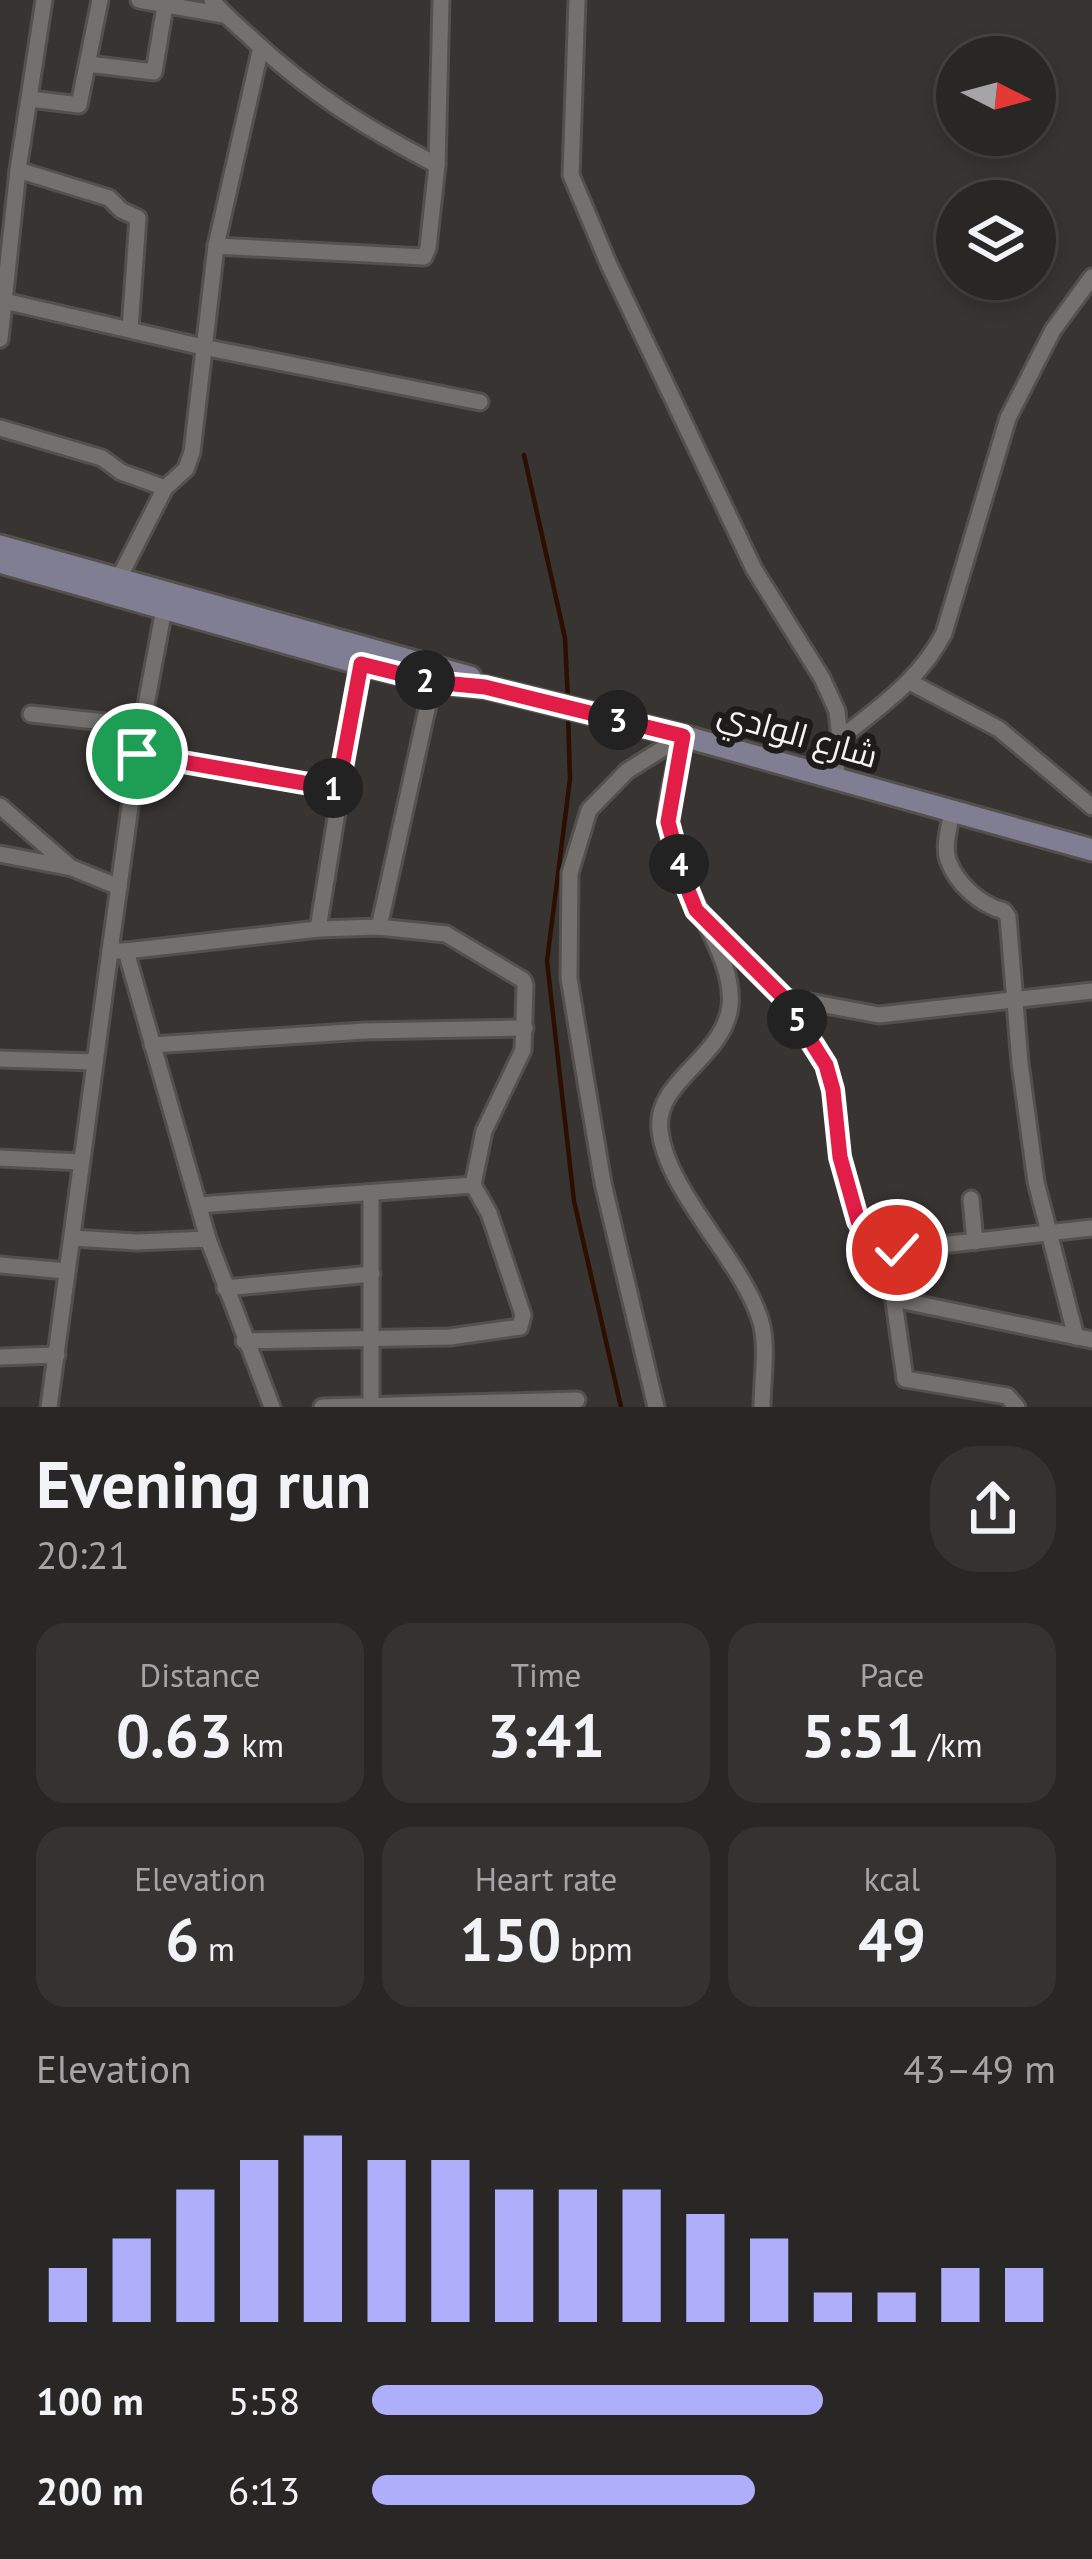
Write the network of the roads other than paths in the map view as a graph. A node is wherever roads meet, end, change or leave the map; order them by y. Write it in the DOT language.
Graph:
graph roads {
  1 [pos="44,0"];
  2 [pos="100,0"];
  3 [pos="139,0"];
  4 [pos="212,0"];
  5 [pos="441,0"];
  6 [pos="577,0"];
  7 [pos="165,6"];
  8 [pos="224,15"];
  9 [pos="261,47"];
  10 [pos="88,64"];
  11 [pos="31,99"];
  12 [pos="437,165"];
  13 [pos="18,170"];
  14 [pos="216,246"];
  15 [pos="1092,277"];
  16 [pos="2,300"];
  17 [pos="130,328"];
  18 [pos="0,339"];
  19 [pos="203,347"];
  20 [pos="480,402"];
  21 [pos="0,428"];
  22 [pos="166,488"];
  23 [pos="0,546"];
  24 [pos="0,562"];
  25 [pos="119,578"];
  26 [pos="164,609"];
  27 [pos="361,664"];
  28 [pos="433,682"];
  29 [pos="910,682"];
  30 [pos="485,687"];
  31 [pos="31,714"];
  32 [pos="142,726"];
  33 [pos="683,736"];
  34 [pos="840,739"];
  35 [pos="137,754"];
  36 [pos="836,778"];
  37 [pos="338,789"];
  38 [pos="0,806"];
  39 [pos="1092,807"];
  40 [pos="952,811"];
  41 [pos="1092,850"];
  42 [pos="0,854"];
  43 [pos="72,868"];
  44 [pos="119,887"];
  45 [pos="696,910"];
  46 [pos="379,927"];
  47 [pos="318,929"];
  48 [pos="118,951"];
  49 [pos="1092,991"];
  50 [pos="783,997"];
  51 [pos="1015,1001"];
  52 [pos="525,1028"];
  53 [pos="152,1045"];
  54 [pos="0,1059"];
  55 [pos="94,1062"];
  56 [pos="0,1158"];
  57 [pos="81,1162"];
  58 [pos="473,1185"];
  59 [pos="371,1193"];
  60 [pos="971,1199"];
  61 [pos="199,1204"];
  62 [pos="1092,1228"];
  63 [pos="1050,1233"];
  64 [pos="72,1238"];
  65 [pos="208,1239"];
  66 [pos="975,1242"];
  67 [pos="872,1244"];
  68 [pos="0,1264"];
  69 [pos="68,1271"];
  70 [pos="372,1274"];
  71 [pos="224,1288"];
  72 [pos="894,1299"];
  73 [pos="1084,1339"];
  74 [pos="372,1340"];
  75 [pos="244,1341"];
  76 [pos="57,1355"];
  77 [pos="0,1357"];
  78 [pos="577,1400"];
  79 [pos="371,1405"];
  80 [pos="49,1407"];
  81 [pos="272,1407"];
  82 [pos="322,1407"];
  83 [pos="656,1407"];
  84 [pos="762,1407"];
  85 [pos="1017,1407"];
  1 -- 11 [label="street"];
  2 -- 10 [label="street"];
  3 -- 7 [label="street"];
  4 -- 8 [label="street"];
  5 -- 12 [label="street"];
  6 -- 34 [label="street"];
  7 -- 8 [label="street"];
  7 -- 10 [label="street"];
  8 -- 9 [label="street"];
  9 -- 12 [label="street"];
  9 -- 14 [label="street"];
  10 -- 11 [label="street"];
  11 -- 13 [label="street"];
  12 -- 14 [label="street"];
  13 -- 16 [label="street"];
  13 -- 17 [label="street"];
  14 -- 19 [label="street"];
  15 -- 29 [label="street"];
  16 -- 17 [label="street"];
  16 -- 18 [label="street"];
  17 -- 19 [label="street"];
  19 -- 20 [label="street"];
  19 -- 22 [label="street"];
  21 -- 22 [label="street"];
  22 -- 25 [label="street"];
  23 -- 25 [label="main road, شارع الوادي"];
  24 -- 26 [label="main road, شارع الوادي"];
  25 -- 30 [label="main road, شارع الوادي"];
  26 -- 27 [label="main road, شارع الوادي"];
  26 -- 32 [label="street"];
  27 -- 28 [label="main road, شارع الوادي"];
  27 -- 37 [label="street"];
  28 -- 30 [label="main road, شارع الوادي"];
  28 -- 46 [label="street"];
  29 -- 34 [label="street"];
  29 -- 39 [label="street"];
  30 -- 33 [label="main road, شارع الوادي"];
  31 -- 32 [label="street"];
  32 -- 35 [label="street"];
  33 -- 36 [label="main road, شارع الوادي"];
  33 -- 45 [label="street"];
  33 -- 83 [label="street"];
  34 -- 36 [label="street"];
  35 -- 37 [label="street"];
  35 -- 44 [label="street"];
  36 -- 40 [label="main road, شارع الوادي"];
  37 -- 47 [label="street"];
  38 -- 43 [label="street"];
  40 -- 41 [label="main road, شارع الوادي"];
  40 -- 51 [label="street"];
  42 -- 43 [label="street"];
  43 -- 44 [label="street"];
  44 -- 48 [label="street"];
  45 -- 50 [label="street"];
  45 -- 84 [label="street"];
  46 -- 47 [label="street"];
  46 -- 52 [label="street"];
  47 -- 48 [label="street"];
  48 -- 53 [label="street"];
  48 -- 55 [label="street"];
  49 -- 51 [label="street"];
  50 -- 51 [label="street"];
  50 -- 67 [label="street"];
  51 -- 63 [label="street"];
  52 -- 53 [label="street"];
  52 -- 58 [label="street"];
  53 -- 61 [label="street"];
  54 -- 55 [label="street"];
  55 -- 57 [label="street"];
  56 -- 57 [label="street"];
  57 -- 64 [label="street"];
  58 -- 59 [label="street"];
  58 -- 74 [label="street"];
  59 -- 61 [label="street"];
  59 -- 70 [label="street"];
  60 -- 66 [label="street"];
  61 -- 65 [label="street"];
  62 -- 63 [label="street"];
  63 -- 66 [label="street"];
  63 -- 73 [label="street"];
  64 -- 65 [label="street"];
  64 -- 69 [label="street"];
  65 -- 71 [label="street"];
  66 -- 67 [label="street"];
  67 -- 72 [label="street"];
  68 -- 69 [label="street"];
  69 -- 76 [label="street"];
  70 -- 71 [label="street"];
  70 -- 74 [label="street"];
  71 -- 75 [label="street"];
  72 -- 73 [label="street"];
  72 -- 85 [label="street"];
  74 -- 75 [label="street"];
  74 -- 79 [label="street"];
  75 -- 81 [label="street"];
  76 -- 77 [label="street"];
  76 -- 80 [label="street"];
  78 -- 79 [label="street"];
  79 -- 82 [label="street"];
}
